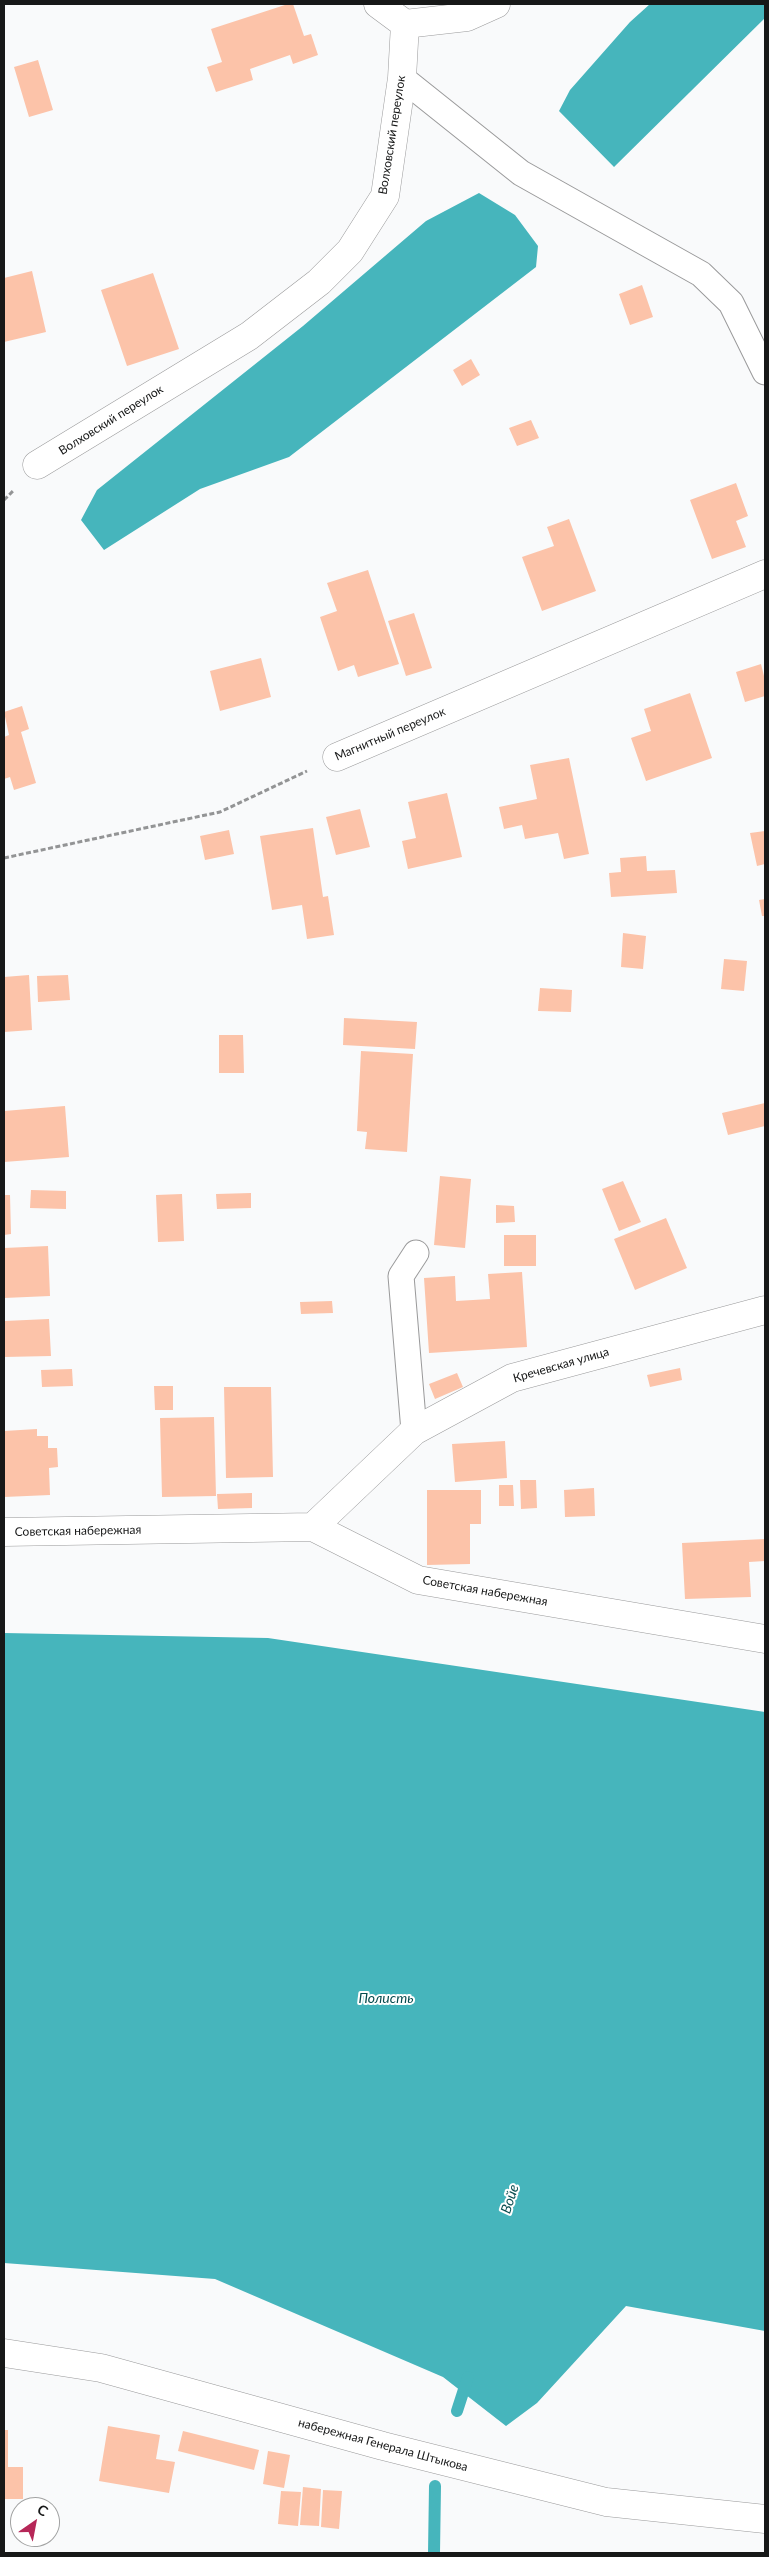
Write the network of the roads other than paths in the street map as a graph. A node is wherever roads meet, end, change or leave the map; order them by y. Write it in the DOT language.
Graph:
graph roads {
  1 [pos="378,4"];
  2 [pos="496,4"];
  3 [pos="405,24"];
  4 [pos="402,78"];
  5 [pos="765,372"];
  6 [pos="38,465"];
  7 [pos="765,574"];
  8 [pos="337,757"];
  9 [pos="416,1253"];
  10 [pos="765,1310"];
  11 [pos="414,1431"];
  12 [pos="313,1527"];
  13 [pos="4,1532"];
  14 [pos="765,1639"];
  15 [pos="4,2352"];
  16 [pos="765,2519"];
  1 -- 3 [label="street"];
  2 -- 3 [label="street"];
  3 -- 4 [label="street, Волховский переулок"];
  4 -- 5 [label="lane"];
  4 -- 6 [label="street, Волховский переулок"];
  7 -- 8 [label="street, Магнитный переулок"];
  9 -- 11 [label="lane"];
  10 -- 11 [label="street, Кречевская улица"];
  11 -- 12 [label="street, Кречевская улица"];
  12 -- 13 [label="street, Советская набережная"];
  12 -- 14 [label="street, Советская набережная"];
  15 -- 16 [label="street, набережная Генерала Штыкова"];
}
